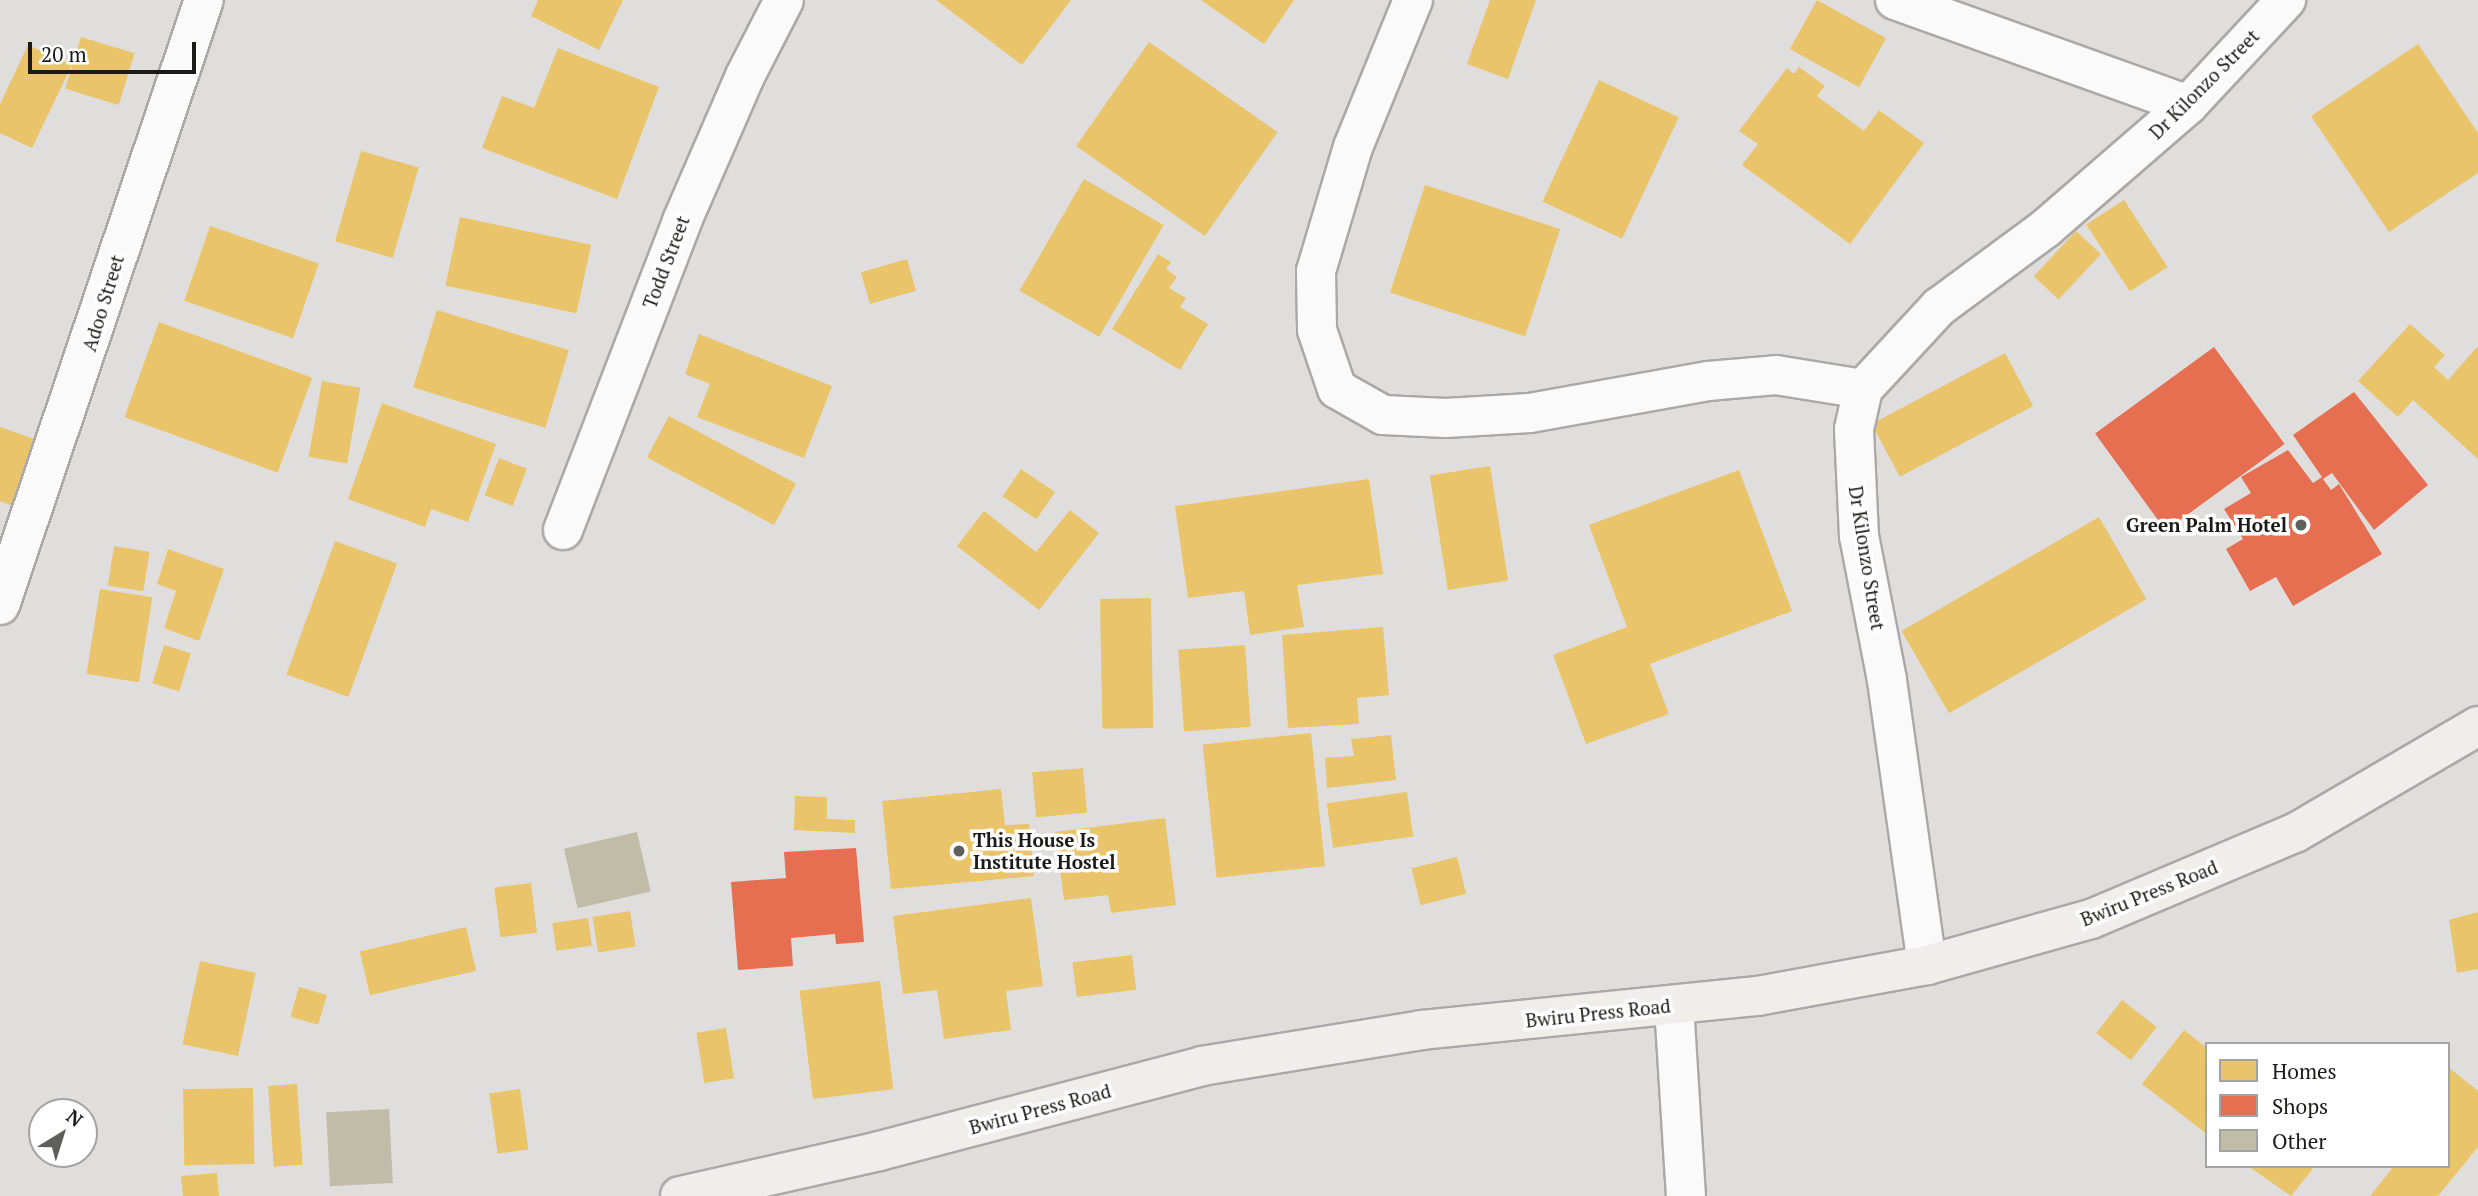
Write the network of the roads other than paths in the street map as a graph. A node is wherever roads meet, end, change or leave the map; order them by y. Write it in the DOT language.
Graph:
graph roads {
  1 [pos="204,0"];
  2 [pos="784,0"];
  3 [pos="1413,0"];
  4 [pos="1895,0"];
  5 [pos="2286,0"];
  6 [pos="2188,104"];
  7 [pos="1863,389"];
  8 [pos="563,530"];
  9 [pos="0,605"];
  10 [pos="2478,726"];
  11 [pos="1927,965"];
  12 [pos="1674,1006"];
  13 [pos="680,1196"];
  14 [pos="1686,1196"];
  1 -- 9 [label="street, Adoo Street"];
  2 -- 8 [label="street, Todd Street"];
  3 -- 7 [label="street"];
  4 -- 6 [label="street"];
  5 -- 6 [label="street, Dr Kilonzo Street"];
  6 -- 7 [label="street, Dr Kilonzo Street"];
  7 -- 11 [label="street, Dr Kilonzo Street"];
  10 -- 11 [label="street, Bwiru Press Road"];
  11 -- 12 [label="street, Bwiru Press Road"];
  12 -- 13 [label="street, Bwiru Press Road"];
  12 -- 14 [label="street"];
}
